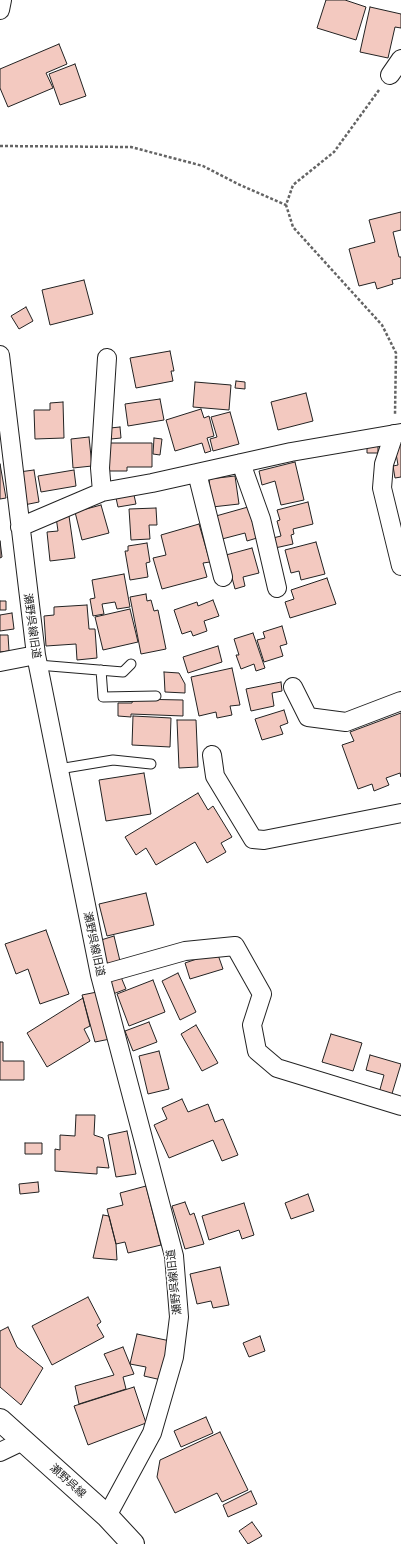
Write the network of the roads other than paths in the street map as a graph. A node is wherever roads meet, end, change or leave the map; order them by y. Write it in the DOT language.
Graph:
graph roads {
  1 [pos="2,0"];
  2 [pos="0,10"];
  3 [pos="401,59"];
  4 [pos="390,75"];
  5 [pos="0,355"];
  6 [pos="107,358"];
  7 [pos="398,433"];
  8 [pos="241,463"];
  9 [pos="197,473"];
  10 [pos="102,492"];
  11 [pos="20,527"];
  12 [pos="401,566"];
  13 [pos="223,577"];
  14 [pos="277,588"];
  15 [pos="37,660"];
  16 [pos="0,662"];
  17 [pos="131,664"];
  18 [pos="101,670"];
  19 [pos="293,687"];
  20 [pos="156,696"];
  21 [pos="401,700"];
  22 [pos="212,755"];
  23 [pos="151,764"];
  24 [pos="58,769"];
  25 [pos="401,813"];
  26 [pos="100,976"];
  27 [pos="401,1106"];
  28 [pos="0,1420"];
  29 [pos="23,1440"];
  30 [pos="0,1452"];
  31 [pos="107,1516"];
  32 [pos="133,1544"];
  1 -- 2 [label="street"];
  3 -- 4 [label="street"];
  5 -- 11 [label="street, 瀬野呉線旧道"];
  6 -- 10 [label="street"];
  7 -- 8 [label="street"];
  7 -- 12 [label="street"];
  8 -- 9 [label="street"];
  8 -- 14 [label="street"];
  9 -- 10 [label="street"];
  9 -- 13 [label="street"];
  10 -- 11 [label="street"];
  11 -- 15 [label="street, 瀬野呉線旧道"];
  15 -- 16 [label="street"];
  15 -- 18 [label="lane"];
  15 -- 24 [label="street, 瀬野呉線旧道"];
  17 -- 18 [label="lane"];
  18 -- 20 [label="lane"];
  19 -- 21 [label="street"];
  22 -- 25 [label="street"];
  23 -- 24 [label="lane"];
  24 -- 26 [label="street, 瀬野呉線旧道"];
  26 -- 27 [label="street"];
  26 -- 31 [label="street, 瀬野呉線旧道"];
  28 -- 29 [label="main road, 瀬野呉線"];
  29 -- 30 [label="street"];
  29 -- 31 [label="main road, 瀬野呉線"];
  31 -- 32 [label="main road, 瀬野呉線"];
}
